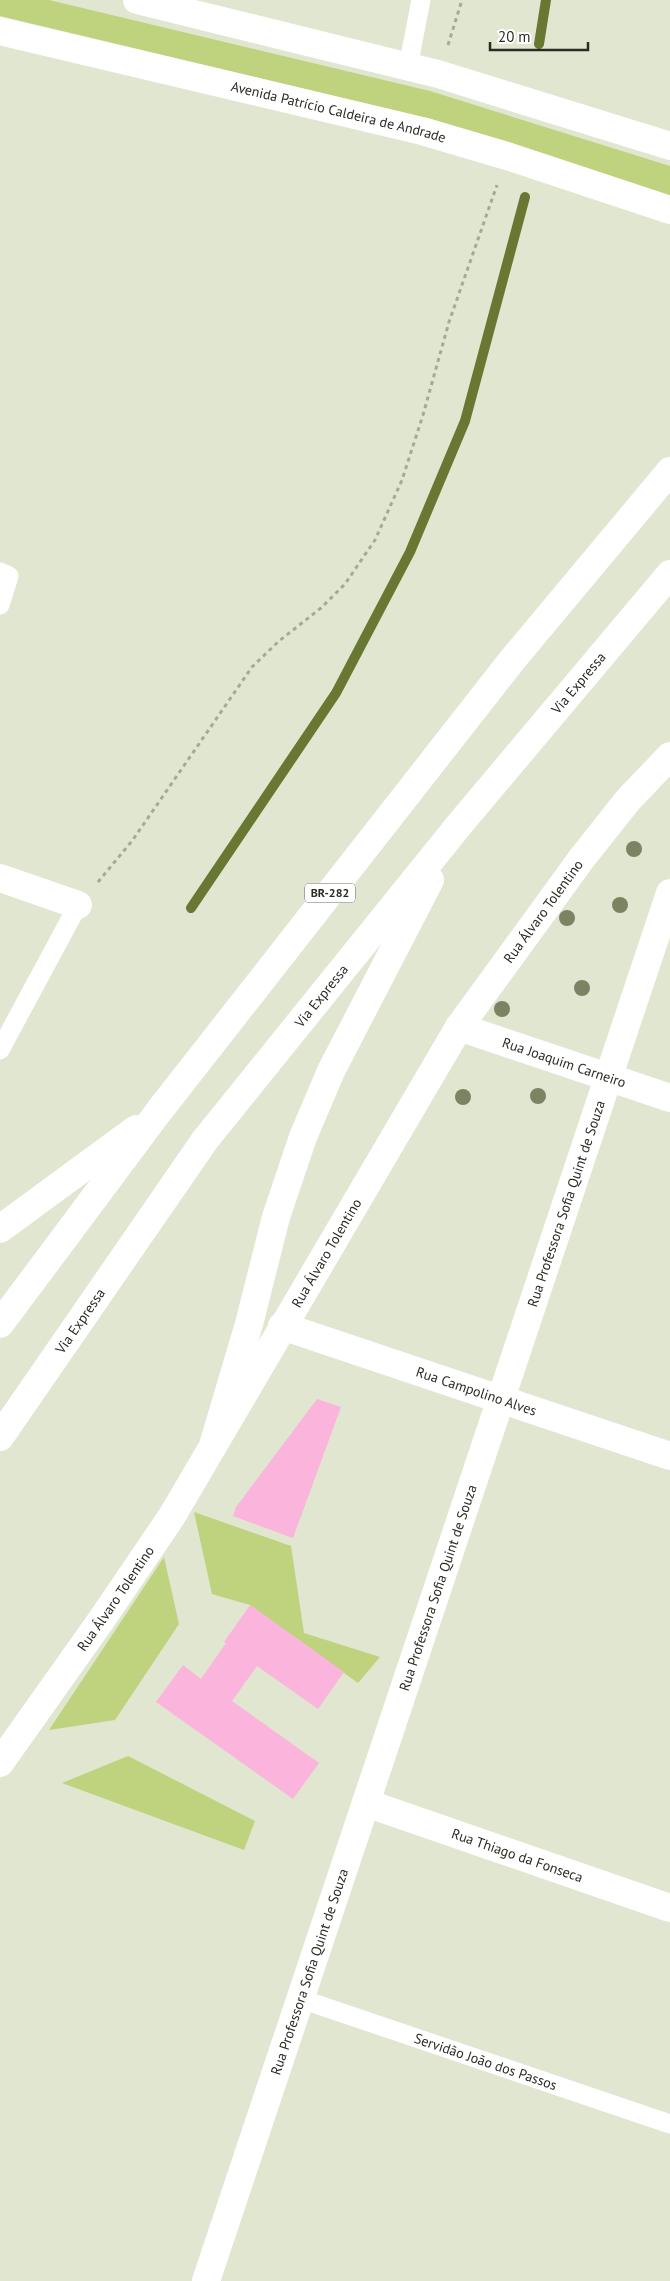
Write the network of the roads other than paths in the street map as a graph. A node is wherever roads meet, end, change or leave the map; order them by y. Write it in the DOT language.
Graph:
graph roads {
  1 [pos="137,0"];
  2 [pos="421,0"];
  3 [pos="0,31"];
  4 [pos="408,67"];
  5 [pos="670,146"];
  6 [pos="670,210"];
  7 [pos="670,471"];
  8 [pos="0,572"];
  9 [pos="670,574"];
  10 [pos="0,605"];
  11 [pos="670,756"];
  12 [pos="459,825"];
  13 [pos="0,878"];
  14 [pos="670,893"];
  15 [pos="78,905"];
  16 [pos="459,1027"];
  17 [pos="0,1050"];
  18 [pos="608,1078"];
  19 [pos="670,1098"];
  20 [pos="159,1111"];
  21 [pos="0,1229"];
  22 [pos="0,1324"];
  23 [pos="282,1326"];
  24 [pos="500,1401"];
  25 [pos="0,1437"];
  26 [pos="214,1442"];
  27 [pos="670,1456"];
  28 [pos="0,1763"];
  29 [pos="366,1803"];
  30 [pos="670,1908"];
  31 [pos="300,1999"];
  32 [pos="670,2124"];
  33 [pos="206,2281"];
  1 -- 4 [label="main road"];
  2 -- 4 [label="lane"];
  3 -- 6 [label="main road, Avenida Patrício Caldeira de Andrade"];
  4 -- 5 [label="main road"];
  7 -- 20 [label="main road, BR-282"];
  8 -- 10 [label="lane"];
  9 -- 12 [label="main road, Via Expressa"];
  11 -- 16 [label="main road, Rua Álvaro Tolentino"];
  12 -- 25 [label="main road, Via Expressa"];
  12 -- 26 [label="main road"];
  13 -- 15 [label="main road"];
  14 -- 18 [label="main road, Rua Professora Sofia Quint de Souza"];
  15 -- 17 [label="lane"];
  16 -- 18 [label="main road, Rua Joaquim Carneiro"];
  16 -- 23 [label="main road, Rua Álvaro Tolentino"];
  18 -- 19 [label="main road, Rua Joaquim Carneiro"];
  18 -- 24 [label="main road, Rua Professora Sofia Quint de Souza"];
  20 -- 21 [label="main road"];
  20 -- 22 [label="main road, BR-282"];
  23 -- 24 [label="main road, Rua Campolino Alves"];
  23 -- 26 [label="main road, Rua Álvaro Tolentino"];
  24 -- 27 [label="main road, Rua Campolino Alves"];
  24 -- 29 [label="main road, Rua Professora Sofia Quint de Souza"];
  26 -- 28 [label="main road, Rua Álvaro Tolentino"];
  29 -- 30 [label="main road, Rua Thiago da Fonseca"];
  29 -- 31 [label="main road, Rua Professora Sofia Quint de Souza"];
  31 -- 32 [label="lane, Servidão João dos Passos"];
  31 -- 33 [label="main road, Rua Professora Sofia Quint de Souza"];
}
